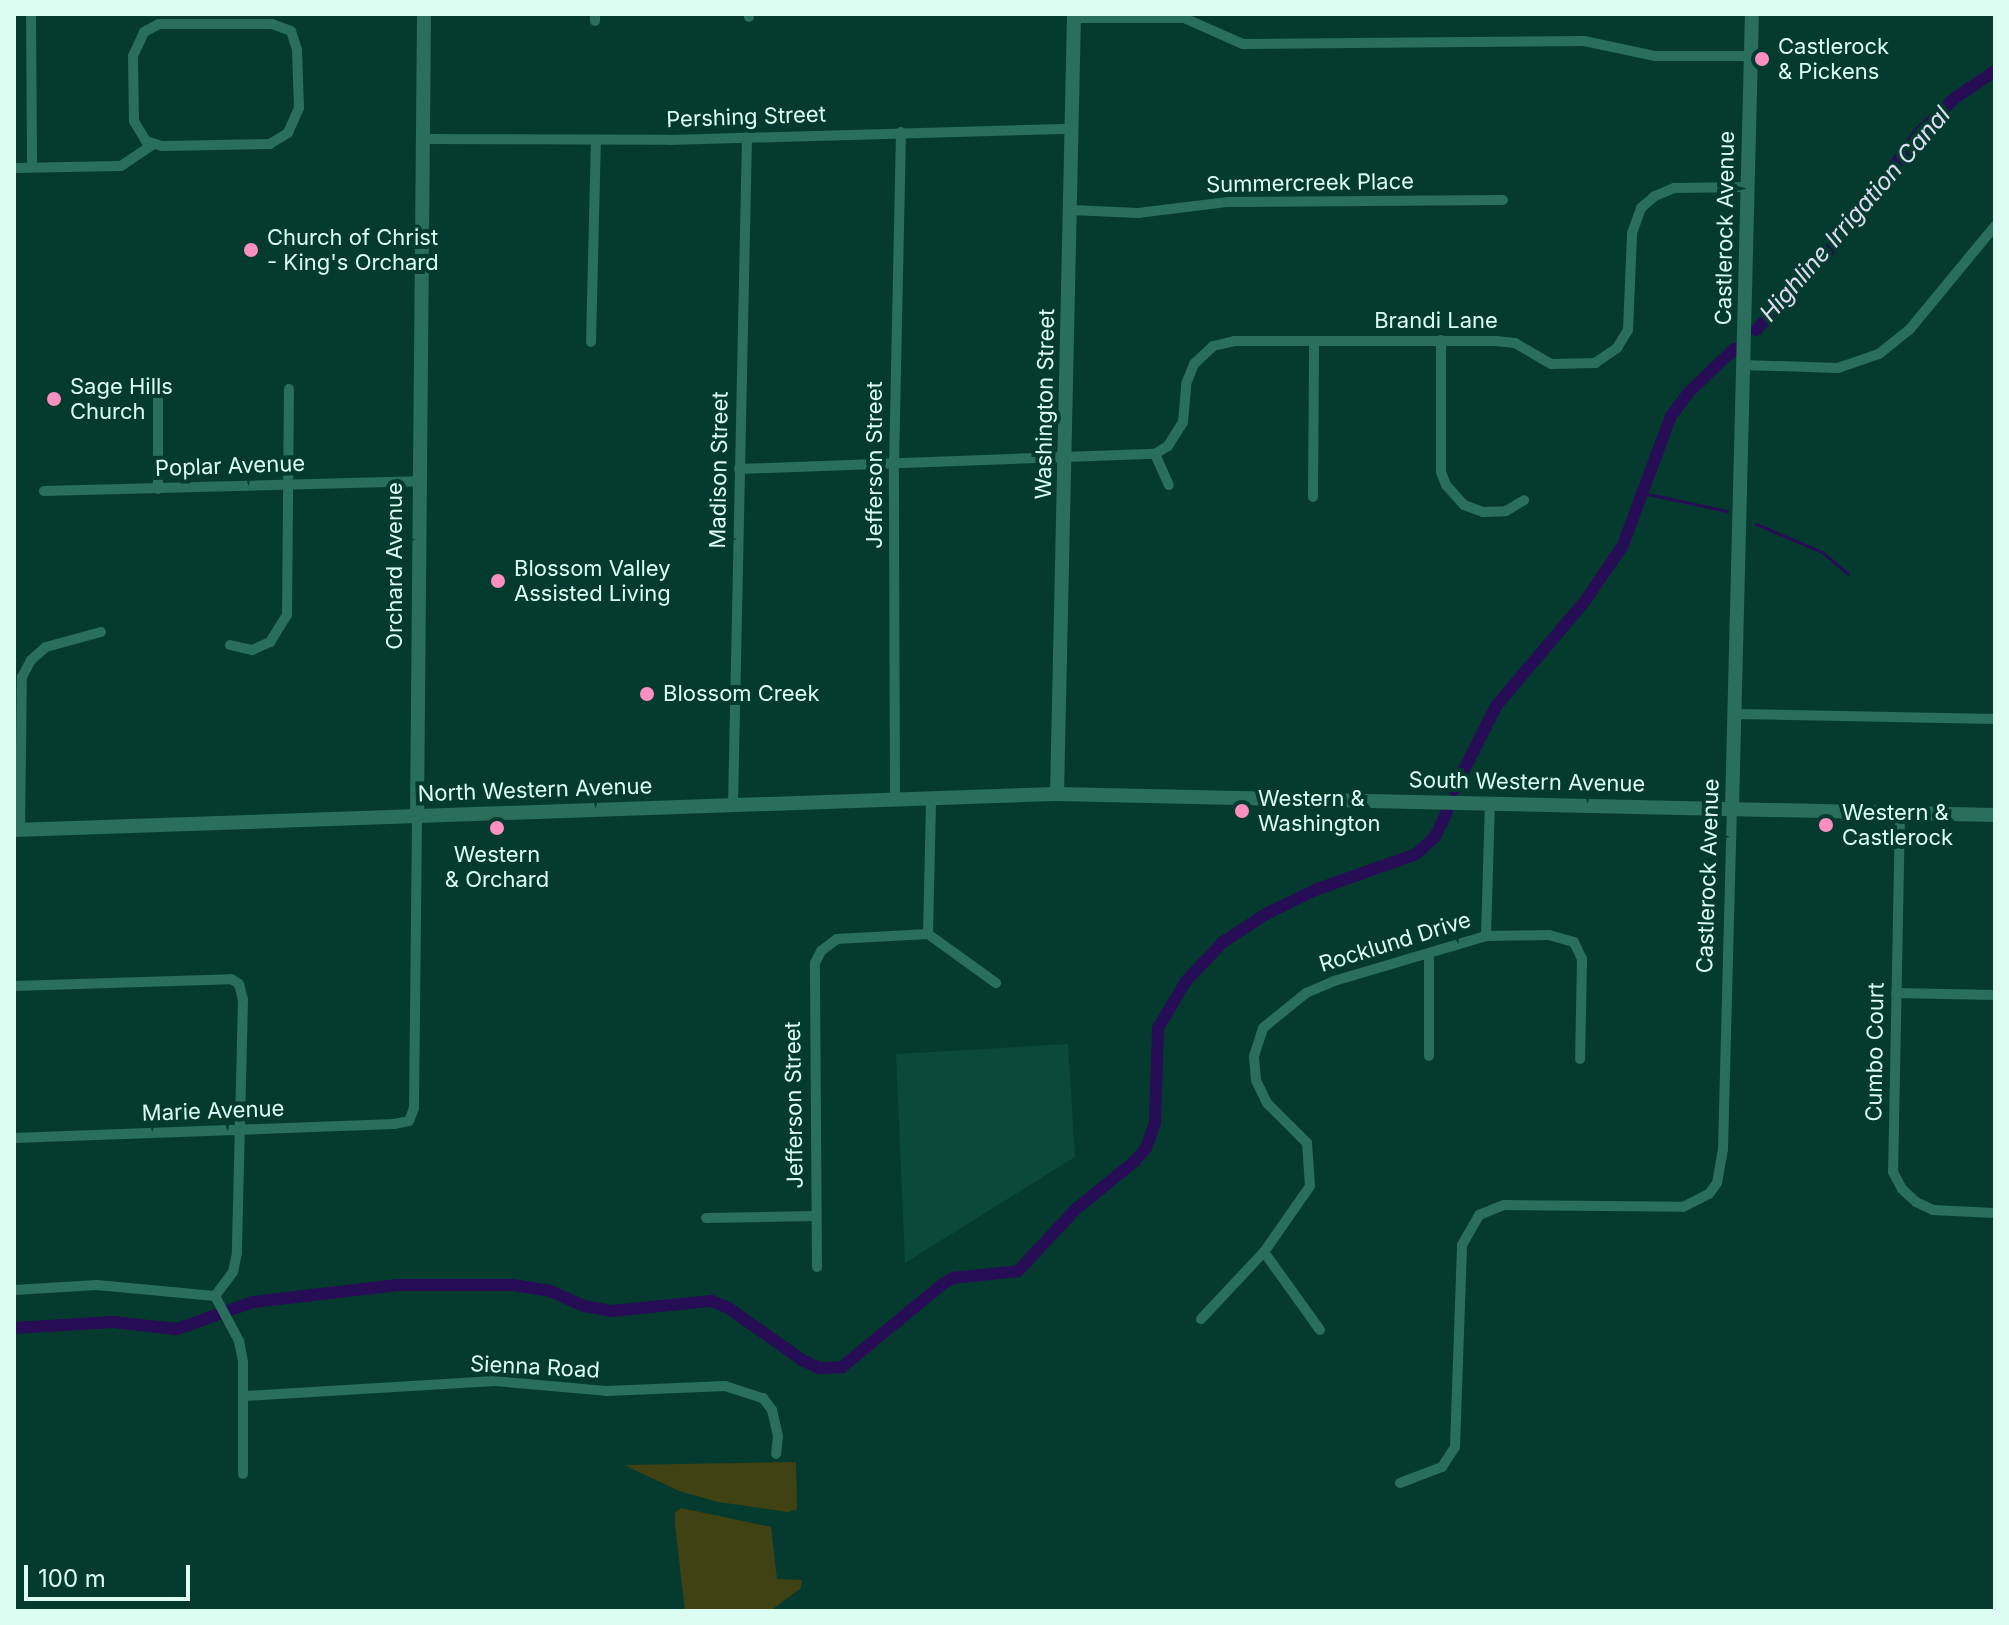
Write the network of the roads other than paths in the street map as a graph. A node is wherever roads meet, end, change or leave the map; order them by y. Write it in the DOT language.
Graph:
graph roads {
  1 [pos="31,14"];
  2 [pos="424,14"];
  3 [pos="1752,14"];
  4 [pos="1074,16"];
  5 [pos="1751,56"];
  6 [pos="1072,129"];
  7 [pos="901,132"];
  8 [pos="747,137"];
  9 [pos="422,139"];
  10 [pos="596,140"];
  11 [pos="152,145"];
  12 [pos="32,167"];
  13 [pos="14,168"];
  14 [pos="1748,187"];
  15 [pos="1503,200"];
  16 [pos="1070,210"];
  17 [pos="1995,226"];
  18 [pos="1441,340"];
  19 [pos="591,342"];
  20 [pos="1314,342"];
  21 [pos="1743,365"];
  22 [pos="289,389"];
  23 [pos="158,393"];
  24 [pos="1155,454"];
  25 [pos="1066,456"];
  26 [pos="894,466"];
  27 [pos="739,469"];
  28 [pos="418,481"];
  29 [pos="288,485"];
  30 [pos="1169,485"];
  31 [pos="158,489"];
  32 [pos="44,491"];
  33 [pos="1313,497"];
  34 [pos="1524,500"];
  35 [pos="101,632"];
  36 [pos="230,645"];
  37 [pos="1735,714"];
  38 [pos="1995,719"];
  39 [pos="1057,794"];
  40 [pos="931,798"];
  41 [pos="895,799"];
  42 [pos="1490,804"];
  43 [pos="733,805"];
  44 [pos="1732,808"];
  45 [pos="1900,813"];
  46 [pos="1995,815"];
  47 [pos="417,816"];
  48 [pos="17,830"];
  49 [pos="928,934"];
  50 [pos="1486,936"];
  51 [pos="1429,954"];
  52 [pos="996,983"];
  53 [pos="14,986"];
  54 [pos="1896,993"];
  55 [pos="1995,995"];
  56 [pos="1429,1056"];
  57 [pos="1580,1059"];
  58 [pos="412,1117"];
  59 [pos="240,1131"];
  60 [pos="14,1138"];
  61 [pos="1995,1213"];
  62 [pos="816,1216"];
  63 [pos="706,1218"];
  64 [pos="1264,1252"];
  65 [pos="817,1267"];
  66 [pos="14,1290"];
  67 [pos="215,1296"];
  68 [pos="1201,1319"];
  69 [pos="1320,1330"];
  70 [pos="244,1396"];
  71 [pos="776,1454"];
  72 [pos="243,1474"];
  73 [pos="1400,1483"];
  1 -- 12 [label="street"];
  2 -- 9 [label="street, Orchard Avenue"];
  3 -- 5 [label="street, Castlerock Avenue"];
  4 -- 5 [label="street"];
  4 -- 6 [label="street, Washington Street"];
  5 -- 14 [label="street, Castlerock Avenue"];
  6 -- 7 [label="street, Pershing Street"];
  6 -- 16 [label="street, Washington Street"];
  7 -- 8 [label="street, Pershing Street"];
  7 -- 26 [label="street, Jefferson Street"];
  8 -- 10 [label="street, Pershing Street"];
  8 -- 27 [label="street, Madison Street"];
  9 -- 10 [label="street, Pershing Street"];
  9 -- 28 [label="street, Orchard Avenue"];
  10 -- 19 [label="street"];
  11 -- 11 [label="street"];
  11 -- 12 [label="street"];
  12 -- 13 [label="street"];
  14 -- 18 [label="street, Brandi Lane"];
  14 -- 21 [label="street, Castlerock Avenue"];
  15 -- 16 [label="street, Summercreek Place"];
  16 -- 25 [label="street, Washington Street"];
  17 -- 21 [label="street"];
  18 -- 20 [label="street, Brandi Lane"];
  18 -- 34 [label="street"];
  20 -- 24 [label="street, Brandi Lane"];
  20 -- 33 [label="street"];
  21 -- 37 [label="street, Castlerock Avenue"];
  22 -- 29 [label="street"];
  23 -- 31 [label="street"];
  24 -- 25 [label="street"];
  24 -- 30 [label="street"];
  25 -- 26 [label="street"];
  25 -- 39 [label="street, Washington Street"];
  26 -- 27 [label="street"];
  26 -- 41 [label="street, Jefferson Street"];
  27 -- 43 [label="street, Madison Street"];
  28 -- 29 [label="street, Poplar Avenue"];
  28 -- 47 [label="street, Orchard Avenue"];
  29 -- 31 [label="street, Poplar Avenue"];
  29 -- 36 [label="street"];
  31 -- 32 [label="street, Poplar Avenue"];
  35 -- 48 [label="street"];
  37 -- 38 [label="street"];
  37 -- 44 [label="street, Castlerock Avenue"];
  39 -- 40 [label="street, North Western Avenue"];
  39 -- 42 [label="street, South Western Avenue"];
  40 -- 41 [label="street, North Western Avenue"];
  40 -- 49 [label="street"];
  41 -- 43 [label="street, North Western Avenue"];
  42 -- 44 [label="street, South Western Avenue"];
  42 -- 50 [label="street, Rocklund Drive"];
  43 -- 47 [label="street, North Western Avenue"];
  44 -- 45 [label="street, South Western Avenue"];
  44 -- 73 [label="street, Castlerock Avenue"];
  45 -- 46 [label="street, South Western Avenue"];
  45 -- 54 [label="street, Cumbo Court"];
  47 -- 48 [label="street, North Western Avenue"];
  47 -- 58 [label="street, Orchard Avenue"];
  49 -- 52 [label="street"];
  49 -- 62 [label="street, Jefferson Street"];
  50 -- 51 [label="street, Rocklund Drive"];
  50 -- 57 [label="street"];
  51 -- 56 [label="street"];
  51 -- 64 [label="street, Rocklund Drive"];
  53 -- 59 [label="street"];
  54 -- 55 [label="street"];
  54 -- 61 [label="street, Cumbo Court"];
  58 -- 59 [label="street, Marie Avenue"];
  59 -- 60 [label="street, Marie Avenue"];
  59 -- 67 [label="street"];
  62 -- 63 [label="street"];
  62 -- 65 [label="street, Jefferson Street"];
  64 -- 68 [label="street, Rocklund Drive"];
  64 -- 69 [label="street"];
  66 -- 67 [label="street"];
  67 -- 70 [label="street"];
  70 -- 71 [label="street, Sienna Road"];
  70 -- 72 [label="street"];
}
